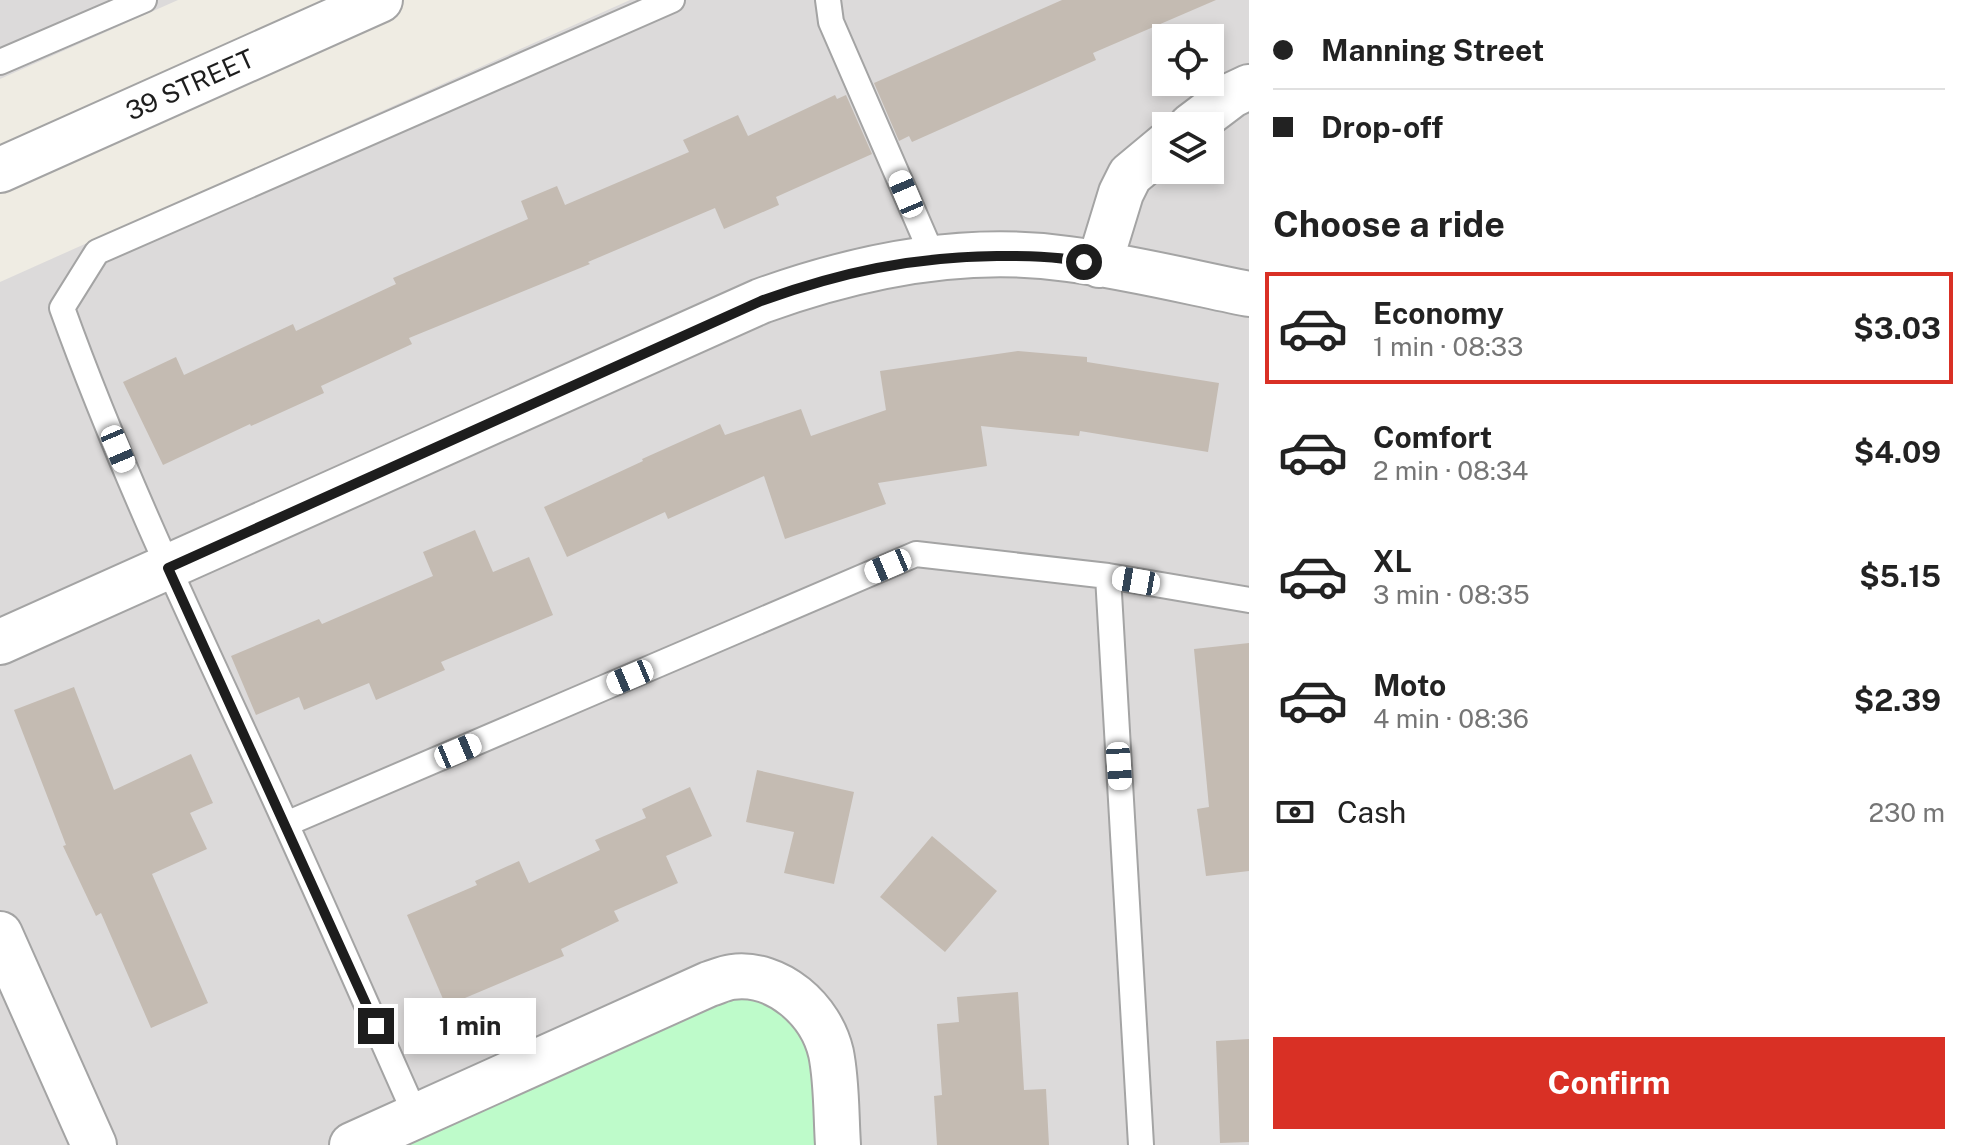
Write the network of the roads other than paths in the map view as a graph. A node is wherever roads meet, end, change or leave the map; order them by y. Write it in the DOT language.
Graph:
graph roads {
  1 [pos="144,0"];
  2 [pos="380,0"];
  3 [pos="672,0"];
  4 [pos="828,0"];
  5 [pos="0,62"];
  6 [pos="1249,87"];
  7 [pos="1210,112"];
  8 [pos="1152,157"];
  9 [pos="0,170"];
  10 [pos="934,259"];
  11 [pos="1099,265"];
  12 [pos="1249,294"];
  13 [pos="168,568"];
  14 [pos="1108,576"];
  15 [pos="1249,600"];
  16 [pos="0,642"];
  17 [pos="286,824"];
  18 [pos="0,934"];
  19 [pos="416,1116"];
  20 [pos="94,1145"];
  21 [pos="352,1145"];
  22 [pos="838,1145"];
  23 [pos="1141,1145"];
  1 -- 5 [label="lane"];
  2 -- 9 [label="street, 39 STREET"];
  3 -- 13 [label="lane"];
  4 -- 10 [label="lane"];
  6 -- 7 [label="street"];
  8 -- 11 [label="street"];
  10 -- 11 [label="street"];
  10 -- 13 [label="street"];
  11 -- 12 [label="street"];
  13 -- 16 [label="street"];
  13 -- 17 [label="lane"];
  14 -- 15 [label="lane"];
  14 -- 17 [label="lane"];
  14 -- 23 [label="lane"];
  17 -- 19 [label="lane"];
  18 -- 20 [label="street"];
  19 -- 21 [label="street"];
  19 -- 22 [label="street"];
}
